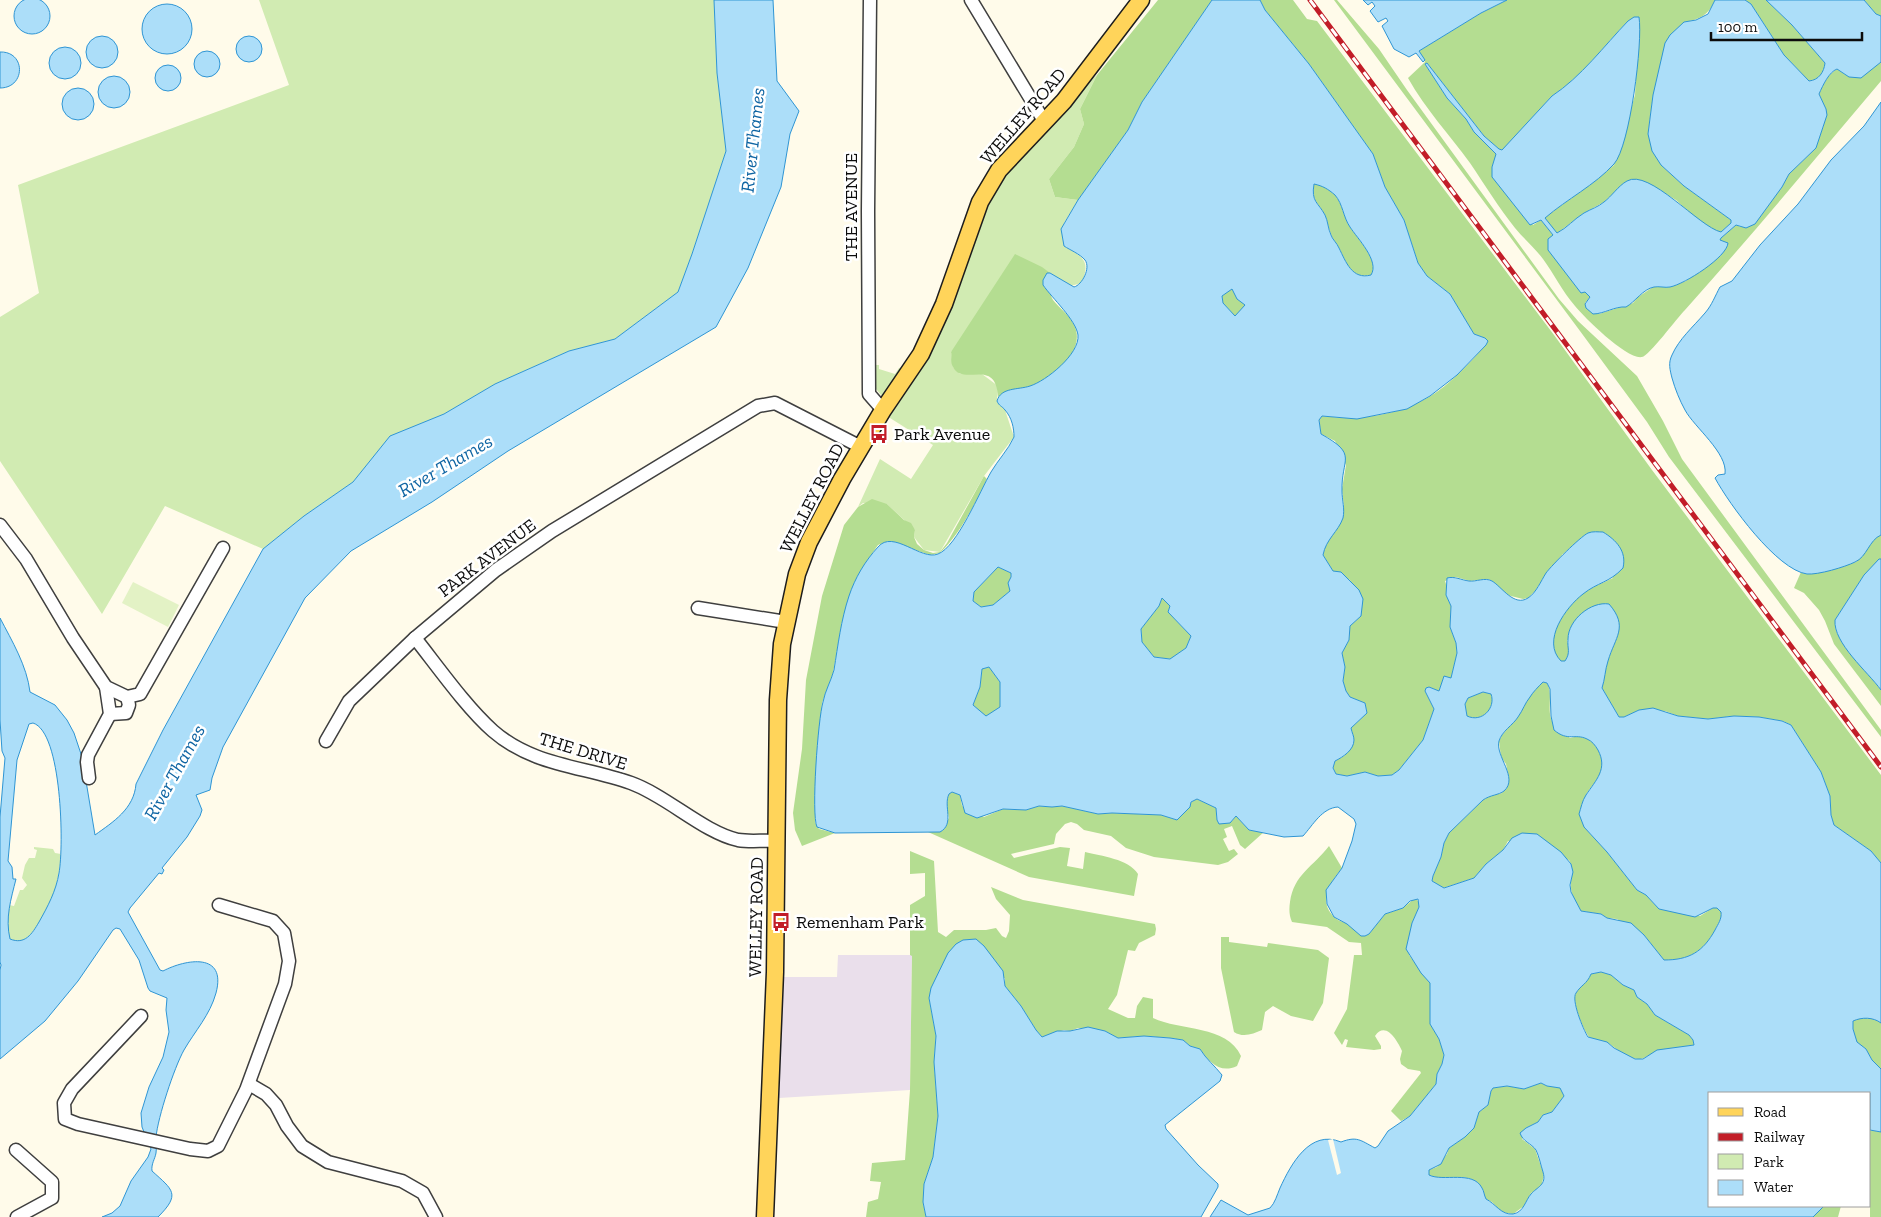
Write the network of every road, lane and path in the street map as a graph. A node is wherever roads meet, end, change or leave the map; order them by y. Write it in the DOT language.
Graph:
graph roads {
  1 [pos="870,0"];
  2 [pos="970,0"];
  3 [pos="1141,0"];
  4 [pos="1044,121"];
  5 [pos="883,410"];
  6 [pos="861,447"];
  7 [pos="0,525"];
  8 [pos="223,548"];
  9 [pos="698,608"];
  10 [pos="786,622"];
  11 [pos="415,638"];
  12 [pos="106,687"];
  13 [pos="127,697"];
  14 [pos="110,714"];
  15 [pos="326,741"];
  16 [pos="89,778"];
  17 [pos="776,841"];
  18 [pos="219,905"];
  19 [pos="142,1016"];
  20 [pos="248,1084"];
  21 [pos="16,1150"];
  22 [pos="17,1217"];
  23 [pos="436,1217"];
  24 [pos="765,1217"];
  1 -- 5 [label="street, THE AVENUE"];
  2 -- 4 [label="street"];
  3 -- 4 [label="main road, WELLEY ROAD"];
  4 -- 5 [label="main road, WELLEY ROAD"];
  5 -- 6 [label="main road, WELLEY ROAD"];
  6 -- 10 [label="main road, WELLEY ROAD"];
  6 -- 11 [label="street, PARK AVENUE"];
  7 -- 12 [label="street"];
  8 -- 13 [label="street"];
  9 -- 10 [label="street"];
  10 -- 17 [label="main road, WELLEY ROAD"];
  11 -- 15 [label="street, PARK AVENUE"];
  11 -- 17 [label="street, THE DRIVE"];
  12 -- 13 [label="street"];
  12 -- 14 [label="street"];
  13 -- 14 [label="street"];
  14 -- 16 [label="street"];
  17 -- 24 [label="main road, WELLEY ROAD"];
  18 -- 20 [label="street"];
  19 -- 20 [label="street"];
  20 -- 23 [label="street"];
  21 -- 22 [label="street"];
}
